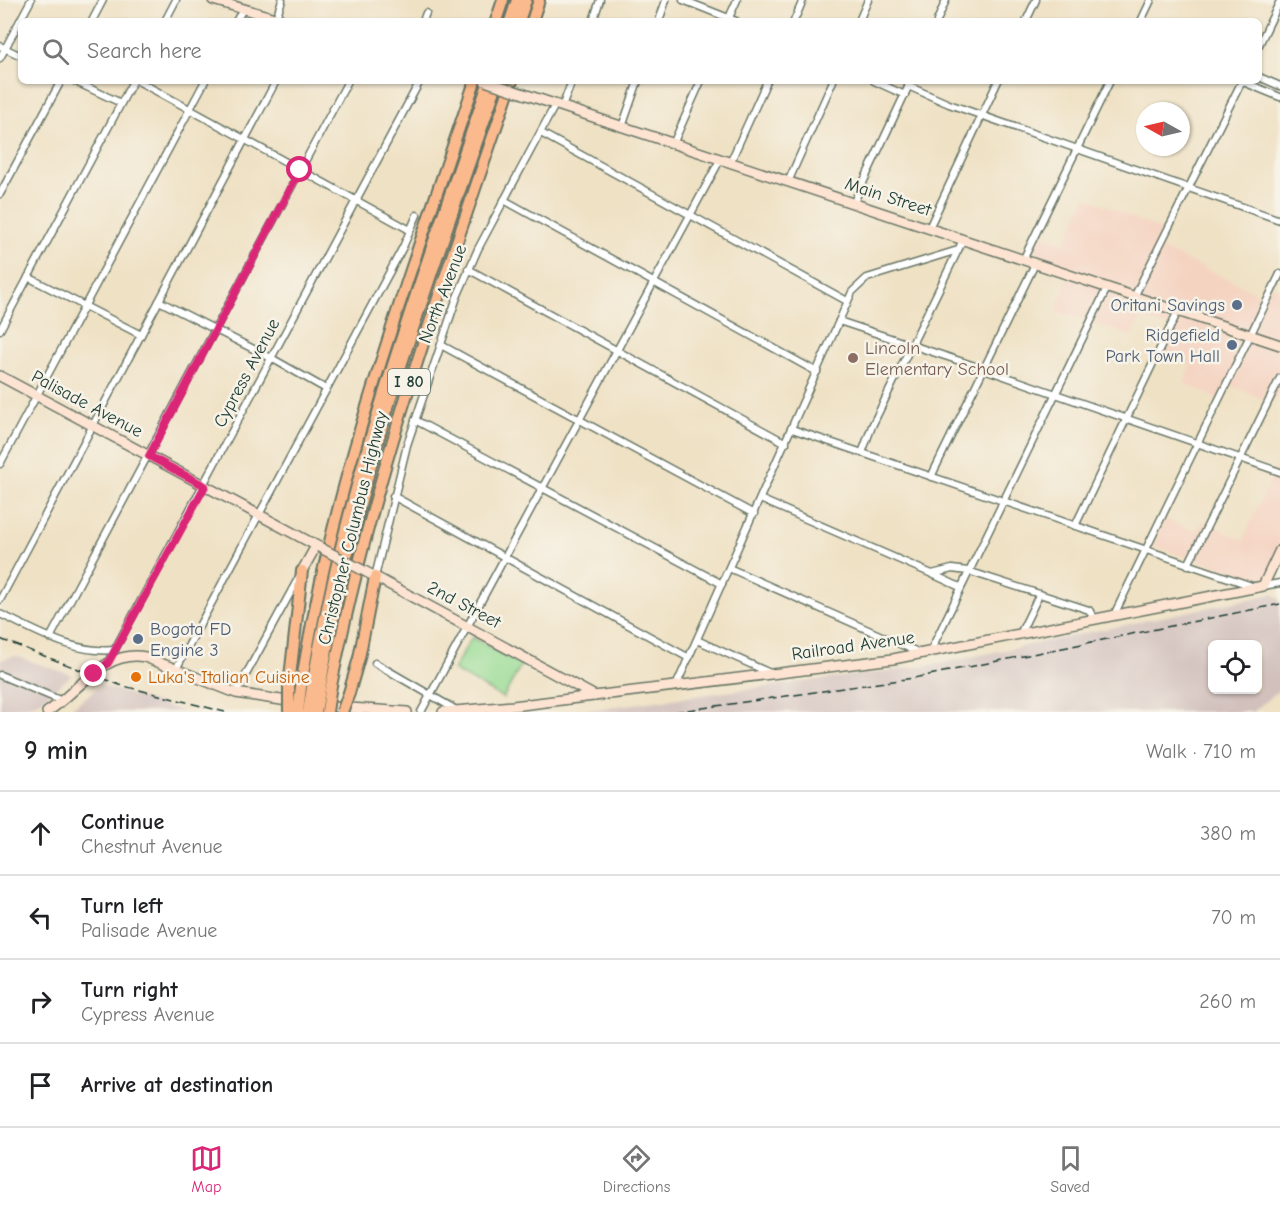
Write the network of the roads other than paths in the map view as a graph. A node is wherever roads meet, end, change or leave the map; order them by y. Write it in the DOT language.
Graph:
graph roads {
  1 [pos="31,0"];
  2 [pos="103,0"];
  3 [pos="176,0"];
  4 [pos="213,0"];
  5 [pos="282,0"];
  6 [pos="503,0"];
  7 [pos="517,0"];
  8 [pos="526,0"];
  9 [pos="539,0"];
  10 [pos="600,0"];
  11 [pos="666,0"];
  12 [pos="682,0"];
  13 [pos="737,0"];
  14 [pos="804,0"];
  15 [pos="868,0"];
  16 [pos="946,0"];
  17 [pos="1036,0"];
  18 [pos="1151,0"];
  19 [pos="1280,1"];
  20 [pos="243,9"];
  21 [pos="426,13"];
  22 [pos="20,18"];
  23 [pos="94,18"];
  24 [pos="167,18"];
  25 [pos="238,18"];
  26 [pos="273,18"];
  27 [pos="280,18"];
  28 [pos="424,18"];
  29 [pos="497,18"];
  30 [pos="511,18"];
  31 [pos="520,18"];
  32 [pos="533,18"];
  33 [pos="594,18"];
  34 [pos="660,18"];
  35 [pos="724,18"];
  36 [pos="730,18"];
  37 [pos="795,18"];
  38 [pos="860,18"];
  39 [pos="938,18"];
  40 [pos="1027,18"];
  41 [pos="1142,18"];
  42 [pos="18,21"];
  43 [pos="1262,39"];
  44 [pos="2,47"];
  45 [pos="18,55"];
  46 [pos="0,58"];
  47 [pos="1262,78"];
  48 [pos="59,84"];
  49 [pos="80,84"];
  50 [pos="131,84"];
  51 [pos="144,84"];
  52 [pos="203,84"];
  53 [pos="274,84"];
  54 [pos="346,84"];
  55 [pos="418,84"];
  56 [pos="474,84"];
  57 [pos="488,84"];
  58 [pos="494,84"];
  59 [pos="497,84"];
  60 [pos="511,84"];
  61 [pos="570,84"];
  62 [pos="637,84"];
  63 [pos="700,84"];
  64 [pos="766,84"];
  65 [pos="831,84"];
  66 [pos="881,84"];
  67 [pos="909,84"];
  68 [pos="997,84"];
  69 [pos="1108,84"];
  70 [pos="1240,84"];
  71 [pos="1248,84"];
  72 [pos="1280,86"];
  73 [pos="905,94"];
  74 [pos="1280,97"];
  75 [pos="121,103"];
  76 [pos="559,106"];
  77 [pos="190,108"];
  78 [pos="982,114"];
  79 [pos="622,127"];
  80 [pos="541,133"];
  81 [pos="244,140"];
  82 [pos="673,144"];
  83 [pos="1076,148"];
  84 [pos="720,160"];
  85 [pos="730,163"];
  86 [pos="300,170"];
  87 [pos="788,182"];
  88 [pos="1189,189"];
  89 [pos="0,194"];
  90 [pos="357,200"];
  91 [pos="504,200"];
  92 [pos="853,204"];
  93 [pos="417,215"];
  94 [pos="689,215"];
  95 [pos="1280,220"];
  96 [pos="929,228"];
  97 [pos="410,230"];
  98 [pos="963,240"];
  99 [pos="958,250"];
  100 [pos="1023,260"];
  101 [pos="1035,264"];
  102 [pos="468,270"];
  103 [pos="1280,274"];
  104 [pos="28,277"];
  105 [pos="653,282"];
  106 [pos="1107,288"];
  107 [pos="1134,297"];
  108 [pos="159,301"];
  109 [pos="847,301"];
  110 [pos="84,306"];
  111 [pos="1178,311"];
  112 [pos="839,321"];
  113 [pos="0,330"];
  114 [pos="216,330"];
  115 [pos="141,335"];
  116 [pos="1251,336"];
  117 [pos="441,345"];
  118 [pos="1280,345"];
  119 [pos="913,346"];
  120 [pos="616,350"];
  121 [pos="273,359"];
  122 [pos="984,369"];
  123 [pos="817,372"];
  124 [pos="0,376"];
  125 [pos="1280,378"];
  126 [pos="326,389"];
  127 [pos="1054,394"];
  128 [pos="36,395"];
  129 [pos="415,420"];
  130 [pos="579,420"];
  131 [pos="1126,420"];
  132 [pos="92,425"];
  133 [pos="792,429"];
  134 [pos="786,443"];
  135 [pos="1197,444"];
  136 [pos="862,453"];
  137 [pos="149,456"];
  138 [pos="1241,458"];
  139 [pos="0,464"];
  140 [pos="1280,472"];
  141 [pos="931,477"];
  142 [pos="205,486"];
  143 [pos="542,488"];
  144 [pos="393,496"];
  145 [pos="760,500"];
  146 [pos="1001,501"];
  147 [pos="754,514"];
  148 [pos="257,515"];
  149 [pos="1075,526"];
  150 [pos="318,546"];
  151 [pos="1146,550"];
  152 [pos="1280,550"];
  153 [pos="505,557"];
  154 [pos="1188,565"];
  155 [pos="729,568"];
  156 [pos="302,571"];
  157 [pos="968,571"];
  158 [pos="932,574"];
  159 [pos="372,575"];
  160 [pos="1227,577"];
  161 [pos="722,584"];
  162 [pos="1280,584"];
  163 [pos="1259,587"];
  164 [pos="960,588"];
  165 [pos="1233,592"];
  166 [pos="1040,595"];
  167 [pos="0,600"];
  168 [pos="0,614"];
  169 [pos="1114,615"];
  170 [pos="1095,619"];
  171 [pos="467,626"];
  172 [pos="1020,634"];
  173 [pos="50,638"];
  174 [pos="697,640"];
  175 [pos="115,650"];
  176 [pos="925,653"];
  177 [pos="689,657"];
  178 [pos="108,663"];
  179 [pos="375,663"];
  180 [pos="176,669"];
  181 [pos="772,674"];
  182 [pos="0,675"];
  183 [pos="676,686"];
  184 [pos="316,689"];
  185 [pos="236,693"];
  186 [pos="430,694"];
  187 [pos="595,696"];
  188 [pos="63,701"];
  189 [pos="458,711"];
  190 [pos="47,712"];
  191 [pos="289,712"];
  192 [pos="298,712"];
  193 [pos="308,712"];
  194 [pos="316,712"];
  195 [pos="327,712"];
  196 [pos="342,712"];
  197 [pos="407,712"];
  198 [pos="421,712"];
  199 [pos="443,712"];
  1 -- 22 [label="street"];
  2 -- 23 [label="street"];
  3 -- 24 [label="street"];
  4 -- 20 [label="main road"];
  5 -- 27 [label="street"];
  6 -- 29 [label="highway"];
  7 -- 30 [label="highway"];
  8 -- 31 [label="highway"];
  9 -- 32 [label="highway"];
  10 -- 33 [label="street"];
  11 -- 34 [label="street"];
  12 -- 35 [label="street"];
  13 -- 36 [label="street"];
  14 -- 37 [label="street"];
  15 -- 38 [label="street"];
  16 -- 39 [label="street"];
  17 -- 40 [label="street"];
  18 -- 41 [label="street"];
  19 -- 43 [label="street"];
  20 -- 25 [label="street"];
  20 -- 26 [label="main road"];
  21 -- 28 [label="street"];
  42 -- 44 [label="street"];
  44 -- 45 [label="street"];
  44 -- 46 [label="street"];
  47 -- 72 [label="street"];
  48 -- 89 [label="street"];
  49 -- 75 [label="street"];
  50 -- 75 [label="street"];
  51 -- 77 [label="street"];
  52 -- 77 [label="street"];
  53 -- 81 [label="street"];
  54 -- 86 [label="street"];
  55 -- 90 [label="street, Cypress Avenue"];
  56 -- 184 [label="highway, Christopher Columbus Highway / I 80"];
  57 -- 184 [label="highway, Christopher Columbus Highway / I 80"];
  58 -- 76 [label="main road, Main Street, bridge"];
  59 -- 184 [label="highway, Christopher Columbus Highway / I 80"];
  60 -- 184 [label="highway, Christopher Columbus Highway / I 80"];
  61 -- 76 [label="street, North Avenue"];
  62 -- 79 [label="street"];
  63 -- 82 [label="street"];
  64 -- 85 [label="street"];
  65 -- 87 [label="street"];
  66 -- 73 [label="street"];
  67 -- 73 [label="street"];
  67 -- 78 [label="street"];
  68 -- 78 [label="street"];
  69 -- 83 [label="street"];
  70 -- 88 [label="street"];
  71 -- 74 [label="street"];
  73 -- 92 [label="street"];
  75 -- 104 [label="street"];
  76 -- 79 [label="main road, Main Street"];
  76 -- 80 [label="street, North Avenue"];
  77 -- 81 [label="street"];
  77 -- 110 [label="street"];
  78 -- 83 [label="street"];
  78 -- 96 [label="street"];
  79 -- 82 [label="main road, Main Street"];
  80 -- 91 [label="street, North Avenue"];
  80 -- 94 [label="street"];
  81 -- 86 [label="street"];
  81 -- 108 [label="street"];
  82 -- 84 [label="main road, Main Street"];
  83 -- 88 [label="street"];
  83 -- 100 [label="street"];
  84 -- 85 [label="main road, Main Street"];
  84 -- 94 [label="street"];
  85 -- 87 [label="main road, Main Street"];
  86 -- 90 [label="street"];
  86 -- 114 [label="street"];
  87 -- 92 [label="main road, Main Street"];
  88 -- 95 [label="street"];
  88 -- 107 [label="street"];
  90 -- 97 [label="street"];
  90 -- 121 [label="street, Cypress Avenue"];
  91 -- 102 [label="street, North Avenue"];
  91 -- 105 [label="street"];
  92 -- 96 [label="main road, Main Street"];
  93 -- 97 [label="street"];
  94 -- 105 [label="street"];
  94 -- 109 [label="street"];
  96 -- 98 [label="main road, Main Street"];
  97 -- 126 [label="street"];
  98 -- 99 [label="street"];
  98 -- 100 [label="main road, Main Street"];
  99 -- 109 [label="street"];
  99 -- 119 [label="street"];
  100 -- 101 [label="main road, Main Street"];
  101 -- 106 [label="main road, Main Street"];
  101 -- 122 [label="street"];
  102 -- 117 [label="street, North Avenue"];
  102 -- 120 [label="street"];
  103 -- 116 [label="street"];
  104 -- 110 [label="street"];
  104 -- 113 [label="street"];
  105 -- 120 [label="street"];
  105 -- 123 [label="street"];
  106 -- 107 [label="main road, Main Street"];
  106 -- 127 [label="street"];
  107 -- 111 [label="main road, Main Street"];
  108 -- 114 [label="street"];
  108 -- 115 [label="street"];
  109 -- 112 [label="street"];
  110 -- 115 [label="street"];
  110 -- 128 [label="street"];
  111 -- 116 [label="main road, Main Street"];
  111 -- 131 [label="street"];
  112 -- 119 [label="street"];
  112 -- 123 [label="street"];
  114 -- 121 [label="street"];
  114 -- 137 [label="street"];
  115 -- 132 [label="street"];
  116 -- 118 [label="main road, Main Street"];
  116 -- 135 [label="street"];
  117 -- 129 [label="street, North Avenue"];
  117 -- 130 [label="street"];
  119 -- 122 [label="street"];
  119 -- 136 [label="street"];
  120 -- 130 [label="street"];
  120 -- 134 [label="street"];
  121 -- 126 [label="street"];
  121 -- 142 [label="street, Cypress Avenue"];
  122 -- 127 [label="street"];
  122 -- 141 [label="street"];
  123 -- 133 [label="street"];
  124 -- 128 [label="main road, Palisade Avenue"];
  125 -- 138 [label="street"];
  126 -- 148 [label="street"];
  127 -- 131 [label="street"];
  127 -- 146 [label="street"];
  128 -- 132 [label="main road, Palisade Avenue"];
  128 -- 139 [label="street"];
  129 -- 143 [label="street"];
  129 -- 144 [label="street, North Avenue"];
  130 -- 143 [label="street"];
  130 -- 147 [label="street"];
  131 -- 135 [label="street"];
  131 -- 149 [label="street"];
  132 -- 137 [label="main road, Palisade Avenue"];
  132 -- 167 [label="street"];
  133 -- 134 [label="street"];
  133 -- 136 [label="street"];
  134 -- 145 [label="street"];
  135 -- 138 [label="street"];
  135 -- 151 [label="street"];
  136 -- 141 [label="street"];
  137 -- 142 [label="main road, Palisade Avenue"];
  137 -- 173 [label="street"];
  138 -- 140 [label="street"];
  138 -- 154 [label="street"];
  141 -- 146 [label="street"];
  142 -- 148 [label="main road, Palisade Avenue"];
  142 -- 175 [label="street, Cypress Avenue"];
  143 -- 153 [label="street"];
  143 -- 161 [label="street"];
  144 -- 153 [label="street"];
  144 -- 159 [label="street, North Avenue"];
  145 -- 147 [label="street"];
  145 -- 158 [label="street"];
  146 -- 149 [label="street"];
  146 -- 157 [label="street"];
  147 -- 155 [label="street"];
  148 -- 150 [label="main road, Palisade Avenue"];
  148 -- 180 [label="street"];
  149 -- 151 [label="street"];
  150 -- 156 [label="main road"];
  150 -- 159 [label="main road, 2nd Street, bridge"];
  151 -- 154 [label="street"];
  151 -- 169 [label="street"];
  152 -- 163 [label="main road"];
  153 -- 171 [label="street"];
  153 -- 177 [label="street"];
  154 -- 160 [label="street"];
  155 -- 161 [label="street"];
  155 -- 176 [label="street"];
  156 -- 185 [label="street"];
  156 -- 191 [label="highway, bridge"];
  157 -- 158 [label="street"];
  157 -- 164 [label="street"];
  157 -- 166 [label="street"];
  158 -- 164 [label="street"];
  159 -- 171 [label="main road, 2nd Street"];
  159 -- 196 [label="highway, bridge"];
  160 -- 163 [label="street"];
  160 -- 165 [label="street"];
  161 -- 174 [label="street"];
  162 -- 163 [label="street"];
  163 -- 165 [label="main road, Railroad Avenue"];
  164 -- 176 [label="street"];
  165 -- 169 [label="main road, Railroad Avenue"];
  166 -- 170 [label="street"];
  166 -- 172 [label="street"];
  168 -- 173 [label="street"];
  169 -- 170 [label="main road, Railroad Avenue"];
  170 -- 172 [label="main road, Railroad Avenue"];
  171 -- 186 [label="street"];
  171 -- 187 [label="main road, 2nd Street"];
  172 -- 176 [label="main road, Railroad Avenue"];
  173 -- 175 [label="street"];
  174 -- 177 [label="street"];
  174 -- 181 [label="street"];
  175 -- 178 [label="street, Cypress Avenue"];
  176 -- 181 [label="main road, Railroad Avenue"];
  177 -- 183 [label="street"];
  178 -- 180 [label="main road"];
  178 -- 188 [label="main road, Cypress Avenue"];
  179 -- 186 [label="street"];
  180 -- 185 [label="main road"];
  181 -- 183 [label="main road, Railroad Avenue"];
  182 -- 188 [label="street"];
  183 -- 187 [label="main road, Railroad Avenue"];
  184 -- 192 [label="highway, Christopher Columbus Highway / I 80, bridge"];
  184 -- 193 [label="highway, Christopher Columbus Highway / I 80, bridge"];
  184 -- 194 [label="highway, Christopher Columbus Highway / I 80, bridge"];
  184 -- 195 [label="highway, Christopher Columbus Highway / I 80, bridge"];
  185 -- 197 [label="main road"];
  186 -- 189 [label="street"];
  186 -- 198 [label="street"];
  187 -- 189 [label="main road, Railroad Avenue"];
  188 -- 190 [label="main road, Cypress Avenue"];
  189 -- 199 [label="main road, Railroad Avenue"];
}
